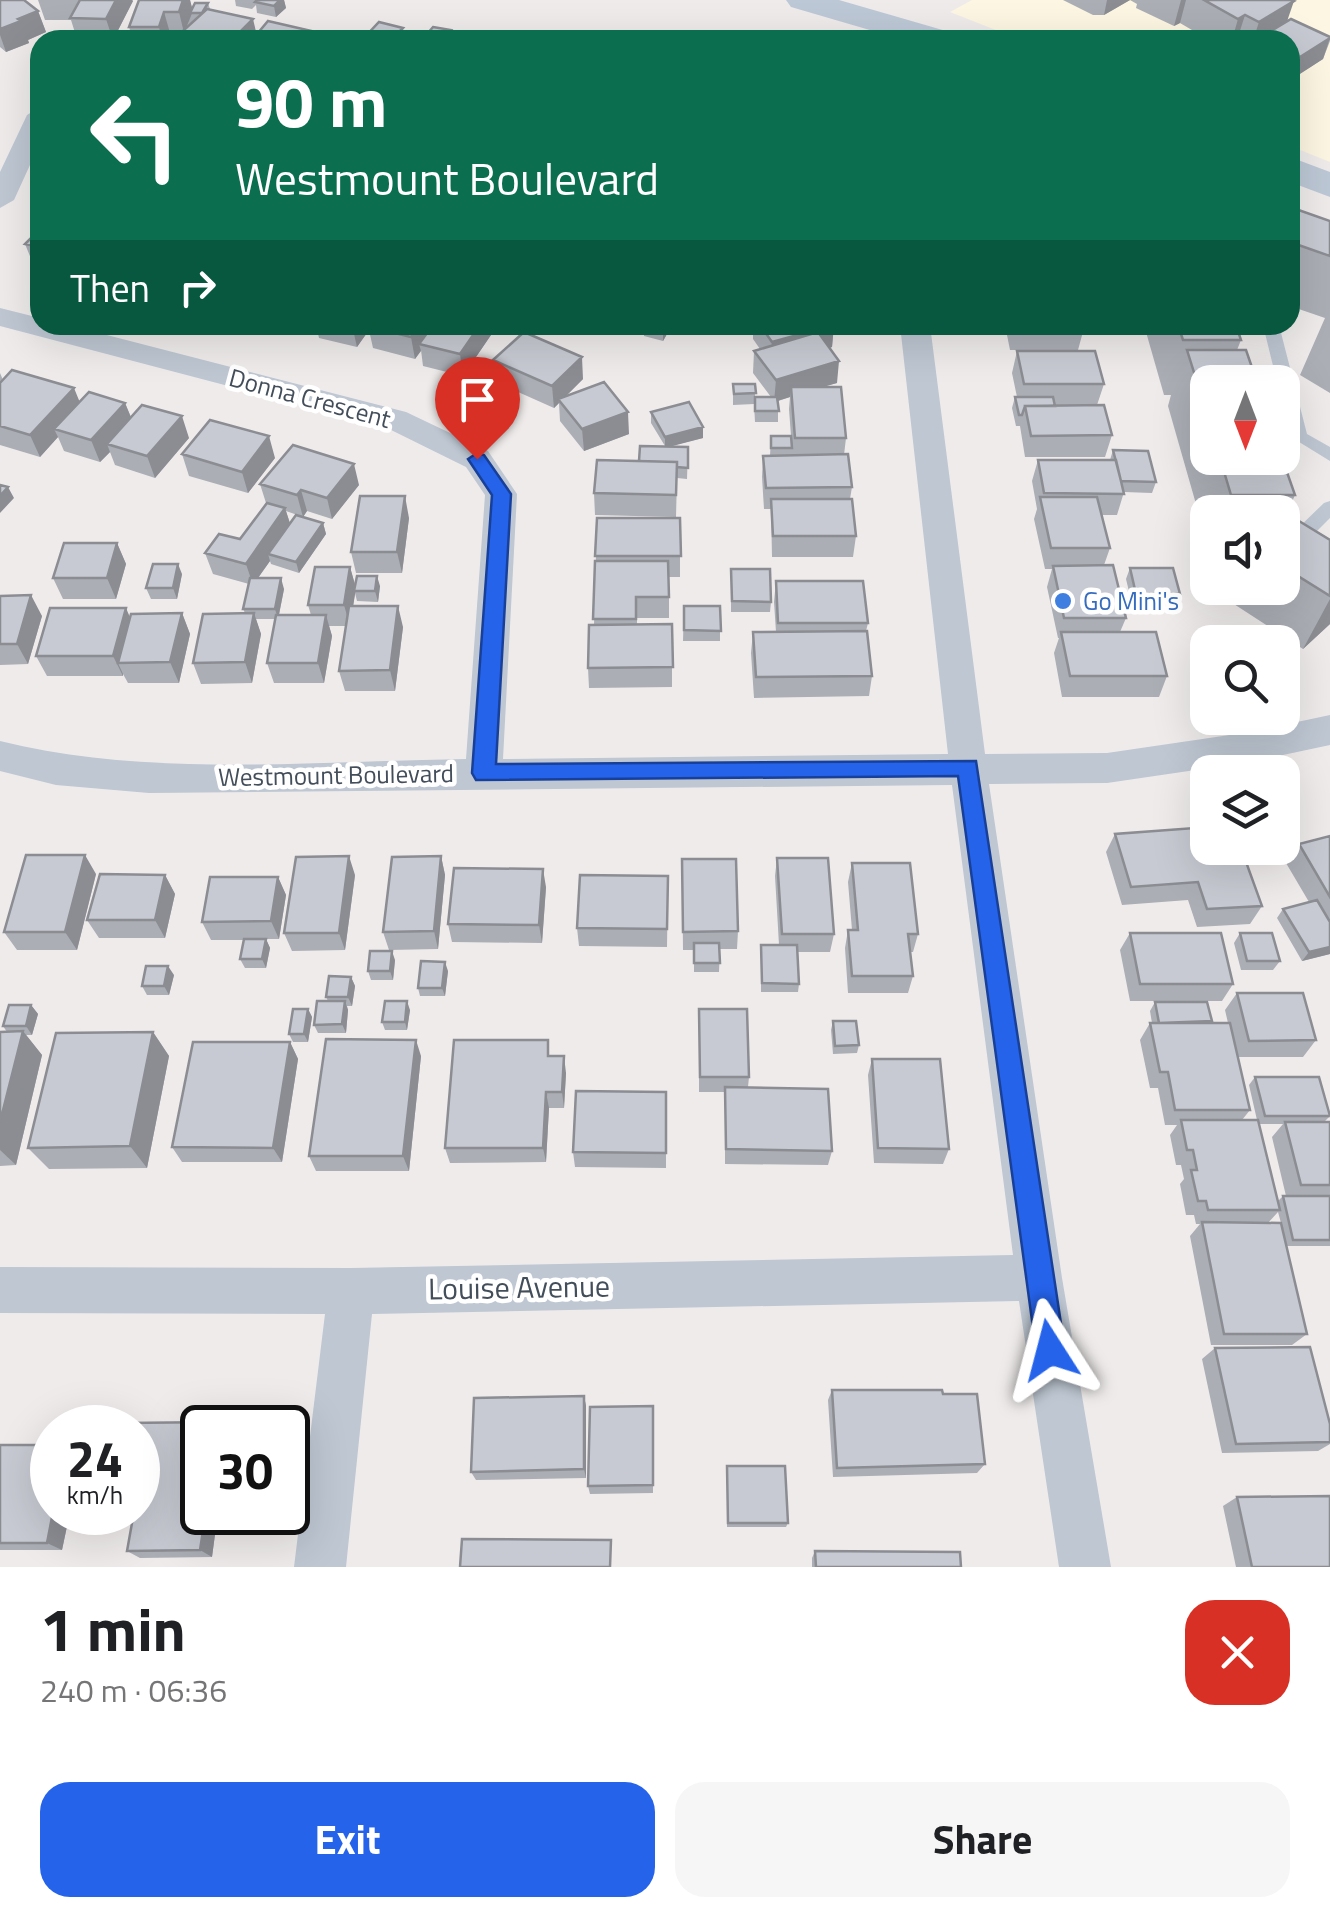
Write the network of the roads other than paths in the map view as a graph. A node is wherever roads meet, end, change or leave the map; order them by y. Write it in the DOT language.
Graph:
graph roads {
  1 [pos="803,0"];
  2 [pos="906,30"];
  3 [pos="30,136"];
  4 [pos="1300,172"];
  5 [pos="1330,186"];
  6 [pos="0,200"];
  7 [pos="0,317"];
  8 [pos="30,325"];
  9 [pos="70,335"];
  10 [pos="915,335"];
  11 [pos="1274,335"];
  12 [pos="1330,456"];
  13 [pos="1330,507"];
  14 [pos="1302,535"];
  15 [pos="1330,730"];
  16 [pos="0,756"];
  17 [pos="968,767"];
  18 [pos="484,773"];
  19 [pos="1039,1278"];
  20 [pos="0,1290"];
  21 [pos="350,1292"];
  22 [pos="320,1567"];
  23 [pos="1085,1567"];
  1 -- 2 [label="main road"];
  3 -- 6 [label="street"];
  4 -- 5 [label="main road"];
  7 -- 8 [label="street, Donna Crescent"];
  9 -- 18 [label="street, Donna Crescent"];
  10 -- 17 [label="street"];
  11 -- 12 [label="lane"];
  13 -- 14 [label="lane"];
  15 -- 17 [label="street, Westmount Boulevard"];
  16 -- 18 [label="street, Westmount Boulevard"];
  17 -- 18 [label="street, Westmount Boulevard"];
  17 -- 19 [label="street"];
  19 -- 21 [label="street, Louise Avenue"];
  19 -- 23 [label="street"];
  20 -- 21 [label="street, Louise Avenue"];
  21 -- 22 [label="street"];
}
